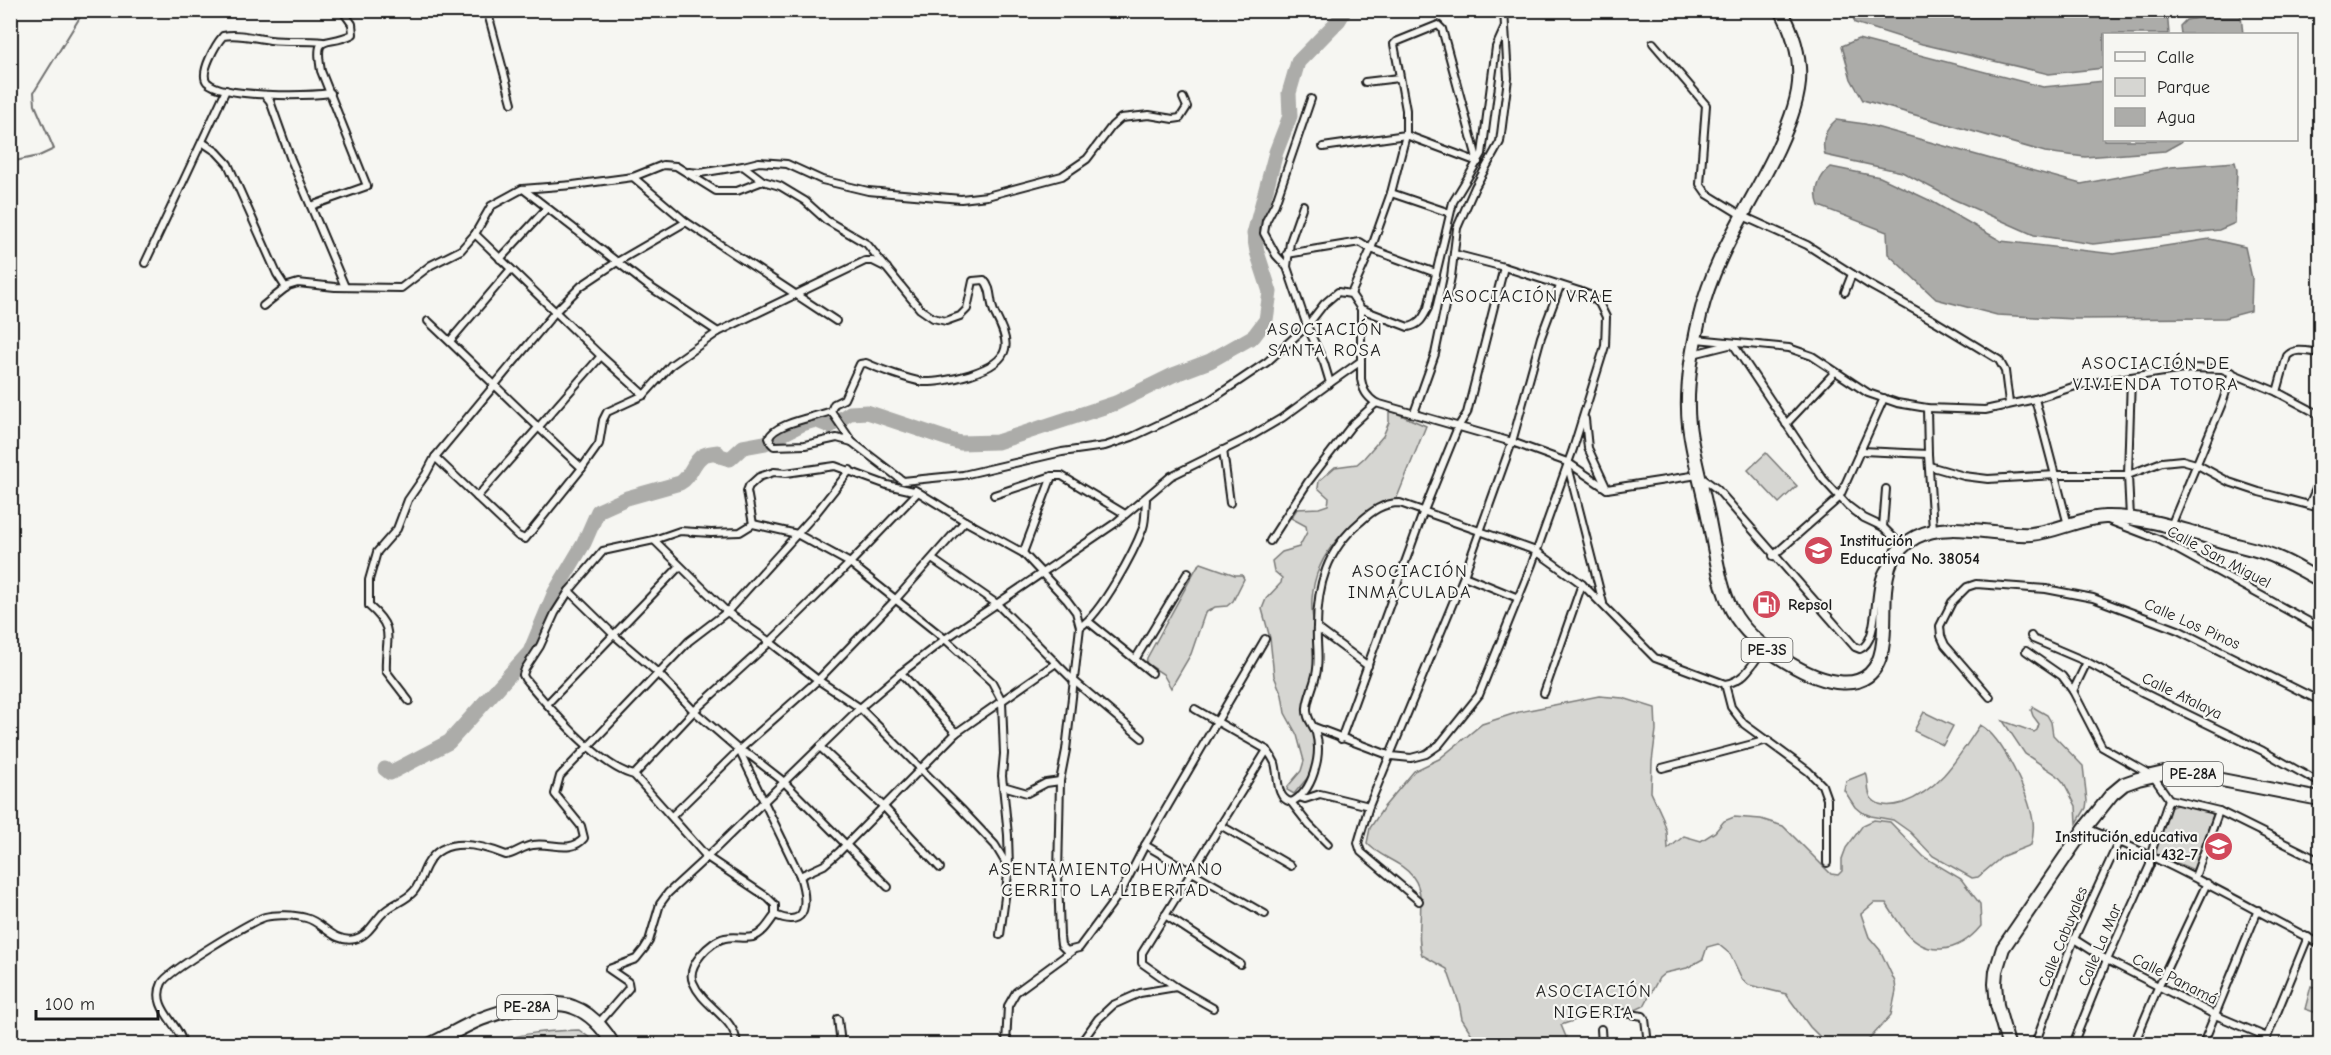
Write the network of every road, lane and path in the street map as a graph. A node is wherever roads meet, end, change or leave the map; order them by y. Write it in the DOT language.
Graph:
graph roads {
  1 [pos="342,10"];
  2 [pos="487,10"];
  3 [pos="1504,10"];
  4 [pos="1781,10"];
  5 [pos="1505,25"];
  6 [pos="323,42"];
  7 [pos="1653,43"];
  8 [pos="1399,78"];
  9 [pos="1365,82"];
  10 [pos="226,90"];
  11 [pos="331,93"];
  12 [pos="266,95"];
  13 [pos="1184,98"];
  14 [pos="1311,99"];
  15 [pos="512,103"];
  16 [pos="1406,135"];
  17 [pos="202,142"];
  18 [pos="1323,147"];
  19 [pos="1478,162"];
  20 [pos="743,166"];
  21 [pos="689,172"];
  22 [pos="633,177"];
  23 [pos="763,181"];
  24 [pos="522,189"];
  25 [pos="1391,193"];
  26 [pos="1303,205"];
  27 [pos="311,206"];
  28 [pos="547,208"];
  29 [pos="1450,213"];
  30 [pos="1743,216"];
  31 [pos="686,222"];
  32 [pos="475,234"];
  33 [pos="1371,249"];
  34 [pos="1287,254"];
  35 [pos="1454,254"];
  36 [pos="500,259"];
  37 [pos="617,262"];
  38 [pos="145,263"];
  39 [pos="1287,267"];
  40 [pos="1504,267"];
  41 [pos="511,269"];
  42 [pos="888,269"];
  43 [pos="1436,273"];
  44 [pos="1852,274"];
  45 [pos="1560,286"];
  46 [pos="345,287"];
  47 [pos="286,288"];
  48 [pos="1845,292"];
  49 [pos="1352,294"];
  50 [pos="797,295"];
  51 [pos="262,306"];
  52 [pos="1361,309"];
  53 [pos="556,311"];
  54 [pos="429,321"];
  55 [pos="836,321"];
  56 [pos="1306,326"];
  57 [pos="718,332"];
  58 [pos="1695,339"];
  59 [pos="450,341"];
  60 [pos="1732,344"];
  61 [pos="2320,353"];
  62 [pos="1693,354"];
  63 [pos="601,356"];
  64 [pos="1361,361"];
  65 [pos="1835,372"];
  66 [pos="2232,372"];
  67 [pos="2131,377"];
  68 [pos="495,383"];
  69 [pos="1330,383"];
  70 [pos="2277,392"];
  71 [pos="644,394"];
  72 [pos="1884,398"];
  73 [pos="2035,399"];
  74 [pos="1376,403"];
  75 [pos="2009,403"];
  76 [pos="1927,408"];
  77 [pos="831,411"];
  78 [pos="1414,413"];
  79 [pos="1585,414"];
  80 [pos="2320,415"];
  81 [pos="1786,424"];
  82 [pos="1458,427"];
  83 [pos="537,428"];
  84 [pos="852,442"];
  85 [pos="1512,442"];
  86 [pos="1223,450"];
  87 [pos="1862,451"];
  88 [pos="1928,454"];
  89 [pos="435,457"];
  90 [pos="1567,462"];
  91 [pos="2196,464"];
  92 [pos="1929,466"];
  93 [pos="582,468"];
  94 [pos="850,470"];
  95 [pos="1698,475"];
  96 [pos="2055,475"];
  97 [pos="2128,475"];
  98 [pos="1052,476"];
  99 [pos="2320,480"];
  100 [pos="903,481"];
  101 [pos="1607,489"];
  102 [pos="1717,489"];
  103 [pos="1886,489"];
  104 [pos="918,492"];
  105 [pos="1704,493"];
  106 [pos="994,495"];
  107 [pos="477,497"];
  108 [pos="1839,498"];
  109 [pos="1146,500"];
  110 [pos="1230,503"];
  111 [pos="2309,505"];
  112 [pos="2320,508"];
  113 [pos="1423,513"];
  114 [pos="1125,514"];
  115 [pos="2102,517"];
  116 [pos="2130,519"];
  117 [pos="965,521"];
  118 [pos="753,524"];
  119 [pos="2068,525"];
  120 [pos="1883,527"];
  121 [pos="2170,527"];
  122 [pos="1933,529"];
  123 [pos="1480,532"];
  124 [pos="797,534"];
  125 [pos="654,540"];
  126 [pos="1270,541"];
  127 [pos="1902,546"];
  128 [pos="1536,551"];
  129 [pos="1023,553"];
  130 [pos="1773,556"];
  131 [pos="932,559"];
  132 [pos="850,563"];
  133 [pos="679,567"];
  134 [pos="1188,572"];
  135 [pos="1042,573"];
  136 [pos="1464,576"];
  137 [pos="2320,580"];
  138 [pos="1582,584"];
  139 [pos="569,591"];
  140 [pos="1518,598"];
  141 [pos="896,599"];
  142 [pos="1603,603"];
  143 [pos="1880,603"];
  144 [pos="997,604"];
  145 [pos="727,612"];
  146 [pos="1089,622"];
  147 [pos="1080,627"];
  148 [pos="1317,628"];
  149 [pos="2320,628"];
  150 [pos="615,635"];
  151 [pos="2031,636"];
  152 [pos="945,639"];
  153 [pos="1265,639"];
  154 [pos="770,642"];
  155 [pos="1764,648"];
  156 [pos="2026,651"];
  157 [pos="1136,658"];
  158 [pos="2087,662"];
  159 [pos="1056,663"];
  160 [pos="1368,666"];
  161 [pos="658,673"];
  162 [pos="901,673"];
  163 [pos="1152,673"];
  164 [pos="818,680"];
  165 [pos="1073,680"];
  166 [pos="1725,684"];
  167 [pos="2073,691"];
  168 [pos="1544,693"];
  169 [pos="1990,697"];
  170 [pos="409,701"];
  171 [pos="1002,701"];
  172 [pos="2320,701"];
  173 [pos="547,704"];
  174 [pos="860,708"];
  175 [pos="1196,709"];
  176 [pos="694,711"];
  177 [pos="1218,722"];
  178 [pos="1313,727"];
  179 [pos="956,733"];
  180 [pos="1142,738"];
  181 [pos="1341,739"];
  182 [pos="1768,740"];
  183 [pos="588,745"];
  184 [pos="820,747"];
  185 [pos="739,750"];
  186 [pos="1267,750"];
  187 [pos="1391,756"];
  188 [pos="1662,768"];
  189 [pos="921,771"];
  190 [pos="634,775"];
  191 [pos="2153,776"];
  192 [pos="783,781"];
  193 [pos="1060,781"];
  194 [pos="2320,783"];
  195 [pos="1003,786"];
  196 [pos="1299,797"];
  197 [pos="2169,799"];
  198 [pos="2320,799"];
  199 [pos="764,801"];
  200 [pos="1291,802"];
  201 [pos="1369,806"];
  202 [pos="884,807"];
  203 [pos="2219,811"];
  204 [pos="672,816"];
  205 [pos="1220,825"];
  206 [pos="2085,828"];
  207 [pos="2119,841"];
  208 [pos="846,844"];
  209 [pos="1328,844"];
  210 [pos="1145,845"];
  211 [pos="2150,856"];
  212 [pos="707,857"];
  213 [pos="2320,861"];
  214 [pos="1827,863"];
  215 [pos="1291,866"];
  216 [pos="1009,867"];
  217 [pos="940,868"];
  218 [pos="1192,871"];
  219 [pos="800,876"];
  220 [pos="2195,877"];
  221 [pos="2207,883"];
  222 [pos="888,887"];
  223 [pos="1419,901"];
  224 [pos="2258,910"];
  225 [pos="1265,914"];
  226 [pos="775,915"];
  227 [pos="1165,915"];
  228 [pos="1000,935"];
  229 [pos="2308,937"];
  230 [pos="2074,939"];
  231 [pos="2320,940"];
  232 [pos="1072,951"];
  233 [pos="2107,960"];
  234 [pos="1240,964"];
  235 [pos="2159,985"];
  236 [pos="1176,987"];
  237 [pos="1213,1008"];
  238 [pos="1610,1011"];
  239 [pos="2215,1015"];
  240 [pos="838,1019"];
  241 [pos="598,1024"];
  242 [pos="1601,1029"];
  243 [pos="183,1044"];
  244 [pos="431,1044"];
  245 [pos="614,1044"];
  246 [pos="737,1044"];
  247 [pos="841,1044"];
  248 [pos="1006,1044"];
  249 [pos="1080,1044"];
  250 [pos="1602,1044"];
  251 [pos="1648,1044"];
  252 [pos="2008,1044"];
  253 [pos="2036,1044"];
  254 [pos="2073,1044"];
  255 [pos="2134,1044"];
  256 [pos="2203,1044"];
  1 -- 6 [label="street"];
  2 -- 15 [label="street"];
  3 -- 5 [label="street"];
  4 -- 30 [label="highway, PE-3S"];
  5 -- 19 [label="street"];
  5 -- 35 [label="street"];
  6 -- 10 [label="street"];
  6 -- 11 [label="street"];
  7 -- 30 [label="street"];
  8 -- 9 [label="street"];
  8 -- 16 [label="street"];
  8 -- 19 [label="street"];
  10 -- 12 [label="street"];
  10 -- 17 [label="street"];
  11 -- 12 [label="street"];
  11 -- 27 [label="street"];
  12 -- 27 [label="street"];
  13 -- 20 [label="street"];
  14 -- 39 [label="street"];
  16 -- 18 [label="street"];
  16 -- 19 [label="street"];
  16 -- 25 [label="street"];
  17 -- 38 [label="street"];
  17 -- 47 [label="street"];
  19 -- 29 [label="street"];
  20 -- 21 [label="street"];
  20 -- 23 [label="street"];
  21 -- 22 [label="street"];
  21 -- 23 [label="street"];
  22 -- 24 [label="street"];
  22 -- 31 [label="street"];
  23 -- 42 [label="street"];
  24 -- 28 [label="street"];
  24 -- 32 [label="street"];
  25 -- 29 [label="street"];
  25 -- 33 [label="street"];
  26 -- 34 [label="street"];
  27 -- 46 [label="street"];
  28 -- 36 [label="street"];
  28 -- 37 [label="street"];
  29 -- 43 [label="street"];
  30 -- 44 [label="street"];
  30 -- 58 [label="highway, PE-3S"];
  31 -- 37 [label="street"];
  31 -- 50 [label="street"];
  32 -- 36 [label="street"];
  32 -- 46 [label="street"];
  33 -- 34 [label="street"];
  33 -- 43 [label="street"];
  33 -- 49 [label="street"];
  34 -- 39 [label="street"];
  35 -- 40 [label="street"];
  35 -- 78 [label="street"];
  36 -- 41 [label="street"];
  37 -- 53 [label="street"];
  37 -- 57 [label="street"];
  39 -- 56 [label="street"];
  40 -- 45 [label="street"];
  40 -- 82 [label="street"];
  41 -- 53 [label="street"];
  41 -- 59 [label="street"];
  42 -- 50 [label="street"];
  42 -- 77 [label="street"];
  43 -- 52 [label="street"];
  44 -- 48 [label="street"];
  44 -- 75 [label="street"];
  45 -- 79 [label="street"];
  45 -- 85 [label="street"];
  46 -- 47 [label="street"];
  47 -- 51 [label="street"];
  49 -- 52 [label="street"];
  49 -- 56 [label="street"];
  50 -- 55 [label="street"];
  50 -- 57 [label="street"];
  52 -- 64 [label="street"];
  53 -- 63 [label="street"];
  53 -- 68 [label="street"];
  54 -- 59 [label="street"];
  56 -- 69 [label="street"];
  56 -- 100 [label="street"];
  57 -- 71 [label="street"];
  58 -- 60 [label="street"];
  58 -- 62 [label="highway, PE-3S"];
  59 -- 68 [label="street"];
  60 -- 62 [label="street"];
  60 -- 65 [label="street"];
  60 -- 81 [label="street"];
  61 -- 70 [label="street"];
  62 -- 95 [label="highway, PE-3S"];
  63 -- 71 [label="street"];
  63 -- 83 [label="street"];
  64 -- 69 [label="street"];
  64 -- 74 [label="street"];
  65 -- 72 [label="street"];
  65 -- 81 [label="street"];
  66 -- 67 [label="street"];
  66 -- 70 [label="street"];
  66 -- 91 [label="street"];
  67 -- 73 [label="street"];
  67 -- 97 [label="street"];
  68 -- 83 [label="street"];
  68 -- 89 [label="street"];
  69 -- 86 [label="street"];
  70 -- 80 [label="street"];
  71 -- 93 [label="street"];
  72 -- 76 [label="street"];
  72 -- 87 [label="street"];
  73 -- 75 [label="street"];
  73 -- 96 [label="street"];
  74 -- 78 [label="street"];
  74 -- 126 [label="street"];
  75 -- 76 [label="street"];
  76 -- 88 [label="street"];
  77 -- 84 [label="street"];
  77 -- 84 [label="street"];
  78 -- 82 [label="street"];
  79 -- 90 [label="street"];
  79 -- 101 [label="street"];
  81 -- 108 [label="street"];
  82 -- 85 [label="street"];
  82 -- 113 [label="street"];
  83 -- 93 [label="street"];
  83 -- 107 [label="street"];
  84 -- 100 [label="street"];
  85 -- 90 [label="street"];
  85 -- 123 [label="street"];
  86 -- 109 [label="street"];
  86 -- 110 [label="street"];
  87 -- 88 [label="street"];
  87 -- 108 [label="street"];
  88 -- 92 [label="street"];
  89 -- 107 [label="street"];
  89 -- 170 [label="street"];
  90 -- 101 [label="street"];
  90 -- 128 [label="street"];
  90 -- 142 [label="street"];
  91 -- 97 [label="street"];
  91 -- 111 [label="street"];
  91 -- 121 [label="street"];
  92 -- 96 [label="street"];
  92 -- 122 [label="street"];
  93 -- 107 [label="street"];
  94 -- 104 [label="street"];
  94 -- 118 [label="street"];
  94 -- 124 [label="street"];
  95 -- 101 [label="street"];
  95 -- 102 [label="street"];
  95 -- 105 [label="highway, PE-3S"];
  96 -- 97 [label="street"];
  96 -- 119 [label="street"];
  97 -- 116 [label="street"];
  98 -- 106 [label="street"];
  98 -- 114 [label="street"];
  98 -- 129 [label="street"];
  99 -- 111 [label="street"];
  100 -- 104 [label="street"];
  102 -- 105 [label="street"];
  102 -- 130 [label="street"];
  103 -- 120 [label="street"];
  104 -- 117 [label="street"];
  104 -- 132 [label="street"];
  105 -- 155 [label="highway, PE-3S"];
  108 -- 120 [label="street"];
  108 -- 130 [label="street"];
  109 -- 114 [label="street"];
  109 -- 146 [label="street"];
  111 -- 112 [label="street"];
  113 -- 123 [label="street"];
  113 -- 148 [label="street"];
  113 -- 160 [label="street"];
  114 -- 135 [label="street"];
  115 -- 116 [label="highway"];
  115 -- 119 [label="highway"];
  115 -- 149 [label="street, Calle San Miguel"];
  116 -- 121 [label="highway"];
  117 -- 129 [label="street"];
  117 -- 131 [label="street"];
  118 -- 124 [label="street"];
  118 -- 125 [label="street"];
  119 -- 122 [label="highway"];
  120 -- 127 [label="street"];
  121 -- 137 [label="highway"];
  122 -- 127 [label="highway, PE-3S"];
  123 -- 128 [label="street"];
  123 -- 136 [label="street"];
  124 -- 132 [label="street"];
  124 -- 145 [label="street"];
  125 -- 133 [label="street"];
  125 -- 139 [label="street"];
  127 -- 143 [label="highway, PE-3S"];
  128 -- 138 [label="street"];
  128 -- 140 [label="street"];
  129 -- 135 [label="street"];
  130 -- 143 [label="street"];
  131 -- 141 [label="street"];
  131 -- 144 [label="street"];
  132 -- 141 [label="street"];
  132 -- 154 [label="street"];
  133 -- 145 [label="street"];
  133 -- 150 [label="street"];
  134 -- 157 [label="street"];
  135 -- 144 [label="street"];
  135 -- 147 [label="street"];
  136 -- 140 [label="street"];
  136 -- 187 [label="street"];
  138 -- 142 [label="street"];
  138 -- 168 [label="street"];
  139 -- 150 [label="street"];
  139 -- 173 [label="street"];
  140 -- 187 [label="street"];
  141 -- 152 [label="street"];
  141 -- 164 [label="street"];
  142 -- 166 [label="street"];
  143 -- 155 [label="highway, PE-3S"];
  144 -- 152 [label="street"];
  144 -- 159 [label="street"];
  145 -- 154 [label="street"];
  145 -- 161 [label="street"];
  146 -- 147 [label="street"];
  146 -- 157 [label="street"];
  147 -- 165 [label="street"];
  148 -- 160 [label="street"];
  148 -- 178 [label="street"];
  150 -- 161 [label="street"];
  150 -- 173 [label="street"];
  151 -- 158 [label="street, Calle Atalaya"];
  152 -- 162 [label="street"];
  152 -- 171 [label="street"];
  153 -- 177 [label="street"];
  154 -- 164 [label="street"];
  154 -- 176 [label="street"];
  155 -- 166 [label="street"];
  156 -- 167 [label="street"];
  157 -- 163 [label="street"];
  158 -- 167 [label="street"];
  158 -- 194 [label="street, Calle Atalaya"];
  159 -- 165 [label="street"];
  159 -- 171 [label="street"];
  160 -- 181 [label="street"];
  161 -- 176 [label="street"];
  161 -- 183 [label="street"];
  162 -- 174 [label="street"];
  162 -- 179 [label="street"];
  164 -- 174 [label="street"];
  164 -- 185 [label="street"];
  165 -- 180 [label="street"];
  165 -- 193 [label="street"];
  166 -- 182 [label="street"];
  167 -- 191 [label="street"];
  169 -- 172 [label="street, Calle Los Pinos"];
  171 -- 179 [label="street"];
  171 -- 195 [label="street"];
  173 -- 183 [label="street"];
  174 -- 184 [label="street"];
  174 -- 189 [label="street"];
  175 -- 177 [label="street"];
  176 -- 185 [label="street"];
  176 -- 190 [label="street"];
  177 -- 186 [label="street"];
  177 -- 210 [label="street"];
  178 -- 181 [label="street"];
  178 -- 196 [label="street"];
  179 -- 189 [label="street"];
  181 -- 187 [label="street"];
  182 -- 188 [label="street"];
  182 -- 214 [label="street"];
  183 -- 190 [label="street"];
  183 -- 243 [label="street"];
  184 -- 192 [label="street"];
  184 -- 202 [label="street"];
  185 -- 192 [label="street"];
  185 -- 199 [label="street"];
  185 -- 204 [label="street"];
  186 -- 200 [label="street"];
  186 -- 205 [label="street"];
  187 -- 201 [label="street"];
  189 -- 202 [label="street"];
  189 -- 216 [label="street"];
  190 -- 204 [label="street"];
  191 -- 197 [label="street"];
  191 -- 198 [label="highway, PE-28A"];
  191 -- 206 [label="highway, PE-28A"];
  192 -- 199 [label="street"];
  192 -- 208 [label="street"];
  193 -- 195 [label="street"];
  193 -- 232 [label="street"];
  195 -- 216 [label="street"];
  196 -- 200 [label="street"];
  196 -- 201 [label="street"];
  197 -- 203 [label="street"];
  197 -- 211 [label="street, Calle La Mar"];
  199 -- 212 [label="street"];
  199 -- 219 [label="street"];
  200 -- 209 [label="street"];
  201 -- 223 [label="street"];
  202 -- 208 [label="street"];
  202 -- 217 [label="street"];
  203 -- 213 [label="street"];
  203 -- 220 [label="street"];
  204 -- 212 [label="street"];
  205 -- 215 [label="street"];
  205 -- 218 [label="street"];
  206 -- 207 [label="street"];
  206 -- 252 [label="highway, PE-28A"];
  207 -- 211 [label="street"];
  207 -- 230 [label="street, Calle Cabuyales"];
  208 -- 219 [label="street"];
  208 -- 222 [label="street"];
  210 -- 218 [label="street"];
  210 -- 232 [label="street"];
  211 -- 220 [label="street"];
  211 -- 233 [label="street, Calle La Mar"];
  212 -- 226 [label="street"];
  212 -- 241 [label="street"];
  216 -- 228 [label="street"];
  218 -- 225 [label="street"];
  218 -- 227 [label="street"];
  219 -- 226 [label="street"];
  220 -- 221 [label="street"];
  221 -- 224 [label="street"];
  221 -- 235 [label="street"];
  224 -- 229 [label="street"];
  224 -- 239 [label="street"];
  226 -- 246 [label="street"];
  227 -- 234 [label="street"];
  227 -- 236 [label="street"];
  229 -- 231 [label="street"];
  229 -- 239 [label="street, Calle Panamá"];
  230 -- 233 [label="street, Calle Panamá"];
  230 -- 253 [label="street, Calle Cabuyales"];
  232 -- 248 [label="street"];
  233 -- 235 [label="street, Calle Panamá"];
  233 -- 254 [label="street, Calle La Mar"];
  235 -- 239 [label="street, Calle Panamá"];
  235 -- 255 [label="street"];
  236 -- 237 [label="street"];
  236 -- 249 [label="street"];
  238 -- 251 [label="street"];
  239 -- 256 [label="street"];
  240 -- 247 [label="street"];
  241 -- 244 [label="highway, PE-28A"];
  241 -- 245 [label="highway, PE-28A"];
  242 -- 250 [label="street"];
}
